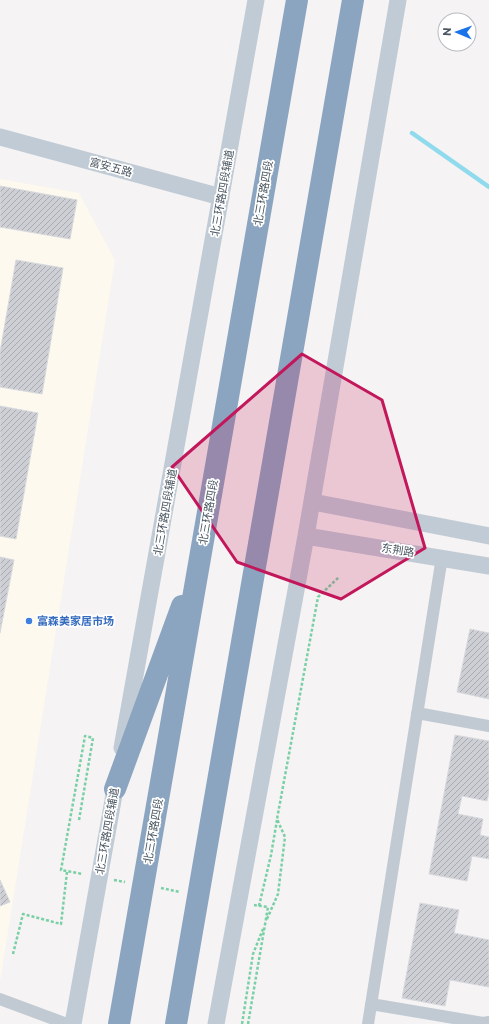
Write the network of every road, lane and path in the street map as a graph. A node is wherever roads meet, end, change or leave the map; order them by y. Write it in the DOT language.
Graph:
graph roads {
  1 [pos="256,0"];
  2 [pos="297,0"];
  3 [pos="353,0"];
  4 [pos="398,0"];
  5 [pos="0,137"];
  6 [pos="221,197"];
  7 [pos="312,502"];
  8 [pos="306,536"];
  9 [pos="489,536"];
  10 [pos="201,552"];
  11 [pos="442,558"];
  12 [pos="489,566"];
  13 [pos="339,577"];
  14 [pos="417,713"];
  15 [pos="489,726"];
  16 [pos="115,789"];
  17 [pos="277,818"];
  18 [pos="67,872"];
  19 [pos="259,906"];
  20 [pos="13,954"];
  21 [pos="0,998"];
  22 [pos="371,1004"];
  23 [pos="489,1022"];
  24 [pos="67,1024"];
  25 [pos="73,1024"];
  26 [pos="119,1024"];
  27 [pos="176,1024"];
  28 [pos="216,1024"];
  29 [pos="242,1024"];
  30 [pos="368,1024"];
  1 -- 6 [label="main road, 北三环路四段辅道"];
  2 -- 10 [label="highway, 北三环路四段"];
  3 -- 27 [label="highway"];
  4 -- 7 [label="main road"];
  5 -- 6 [label="main road, 富安五路"];
  6 -- 16 [label="main road, 北三环路四段辅道"];
  7 -- 8 [label="main road"];
  7 -- 9 [label="main road"];
  8 -- 11 [label="main road, 东荆路"];
  8 -- 28 [label="main road"];
  10 -- 16 [label="highway"];
  10 -- 26 [label="highway, 北三环路四段"];
  11 -- 12 [label="main road, 东荆路"];
  11 -- 14 [label="street"];
  13 -- 17 [label="path"];
  14 -- 15 [label="street"];
  14 -- 22 [label="street"];
  16 -- 25 [label="main road, 北三环路四段辅道"];
  17 -- 19 [label="path"];
  17 -- 29 [label="path"];
  18 -- 20 [label="path"];
  21 -- 24 [label="street"];
  22 -- 23 [label="street"];
  22 -- 30 [label="street"];
}
